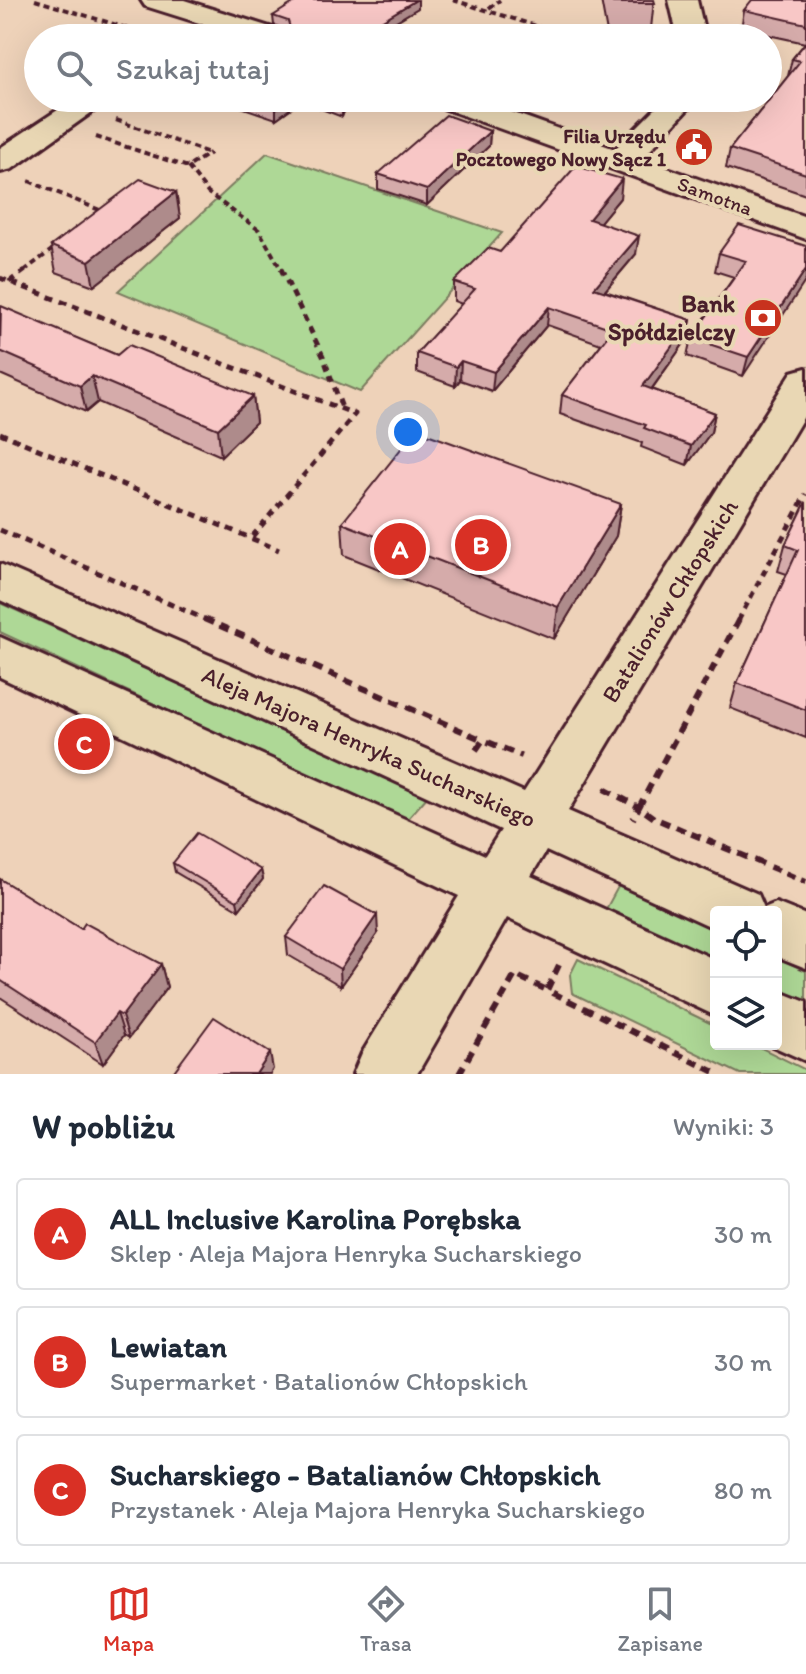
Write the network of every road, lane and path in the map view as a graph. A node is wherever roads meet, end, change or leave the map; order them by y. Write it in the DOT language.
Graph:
graph roads {
  1 [pos="35,0"];
  2 [pos="155,0"];
  3 [pos="453,0"];
  4 [pos="500,0"];
  5 [pos="683,0"];
  6 [pos="488,9"];
  7 [pos="216,19"];
  8 [pos="113,24"];
  9 [pos="208,24"];
  10 [pos="232,24"];
  11 [pos="533,24"];
  12 [pos="689,24"];
  13 [pos="100,112"];
  14 [pos="113,112"];
  15 [pos="482,112"];
  16 [pos="669,112"];
  17 [pos="92,135"];
  18 [pos="0,162"];
  19 [pos="620,162"];
  20 [pos="188,167"];
  21 [pos="26,180"];
  22 [pos="91,220"];
  23 [pos="806,229"];
  24 [pos="67,238"];
  25 [pos="0,278"];
  26 [pos="9,282"];
  27 [pos="806,381"];
  28 [pos="342,409"];
  29 [pos="0,433"];
  30 [pos="806,494"];
  31 [pos="0,530"];
  32 [pos="251,538"];
  33 [pos="279,550"];
  34 [pos="0,581"];
  35 [pos="0,656"];
  36 [pos="483,740"];
  37 [pos="475,752"];
  38 [pos="532,760"];
  39 [pos="595,786"];
  40 [pos="639,807"];
  41 [pos="537,822"];
  42 [pos="627,832"];
  43 [pos="806,882"];
  44 [pos="496,886"];
  45 [pos="725,906"];
  46 [pos="782,932"];
  47 [pos="806,942"];
  48 [pos="565,954"];
  49 [pos="710,986"];
  50 [pos="547,990"];
  51 [pos="782,1021"];
  52 [pos="806,1032"];
  53 [pos="383,1074"];
  54 [pos="459,1074"];
  55 [pos="719,1074"];
  1 -- 8 [label="path"];
  2 -- 7 [label="street"];
  3 -- 6 [label="path"];
  4 -- 6 [label="path"];
  5 -- 12 [label="street"];
  6 -- 11 [label="path"];
  7 -- 9 [label="street"];
  7 -- 10 [label="street"];
  13 -- 18 [label="street"];
  14 -- 20 [label="path"];
  15 -- 19 [label="street, Samotna"];
  16 -- 19 [label="street"];
  17 -- 20 [label="path"];
  19 -- 23 [label="street, Samotna"];
  20 -- 28 [label="path"];
  21 -- 22 [label="path"];
  24 -- 26 [label="path"];
  25 -- 26 [label="path"];
  26 -- 28 [label="path"];
  27 -- 41 [label="street, Batalionów Chłopskich"];
  28 -- 32 [label="path"];
  29 -- 32 [label="path"];
  30 -- 40 [label="path"];
  31 -- 36 [label="path"];
  32 -- 33 [label="path"];
  34 -- 41 [label="street, Aleja Majora Henryka Sucharskiego"];
  35 -- 44 [label="street"];
  36 -- 37 [label="path"];
  36 -- 38 [label="path"];
  39 -- 40 [label="path"];
  40 -- 42 [label="path"];
  40 -- 43 [label="path"];
  41 -- 44 [label="street, Batalionów Chłopskich"];
  41 -- 45 [label="street, Aleja Majora Henryka Sucharskiego"];
  44 -- 49 [label="street"];
  44 -- 53 [label="street"];
  46 -- 47 [label="street"];
  48 -- 50 [label="path"];
  50 -- 54 [label="path"];
  50 -- 55 [label="path"];
  51 -- 52 [label="street"];
}
